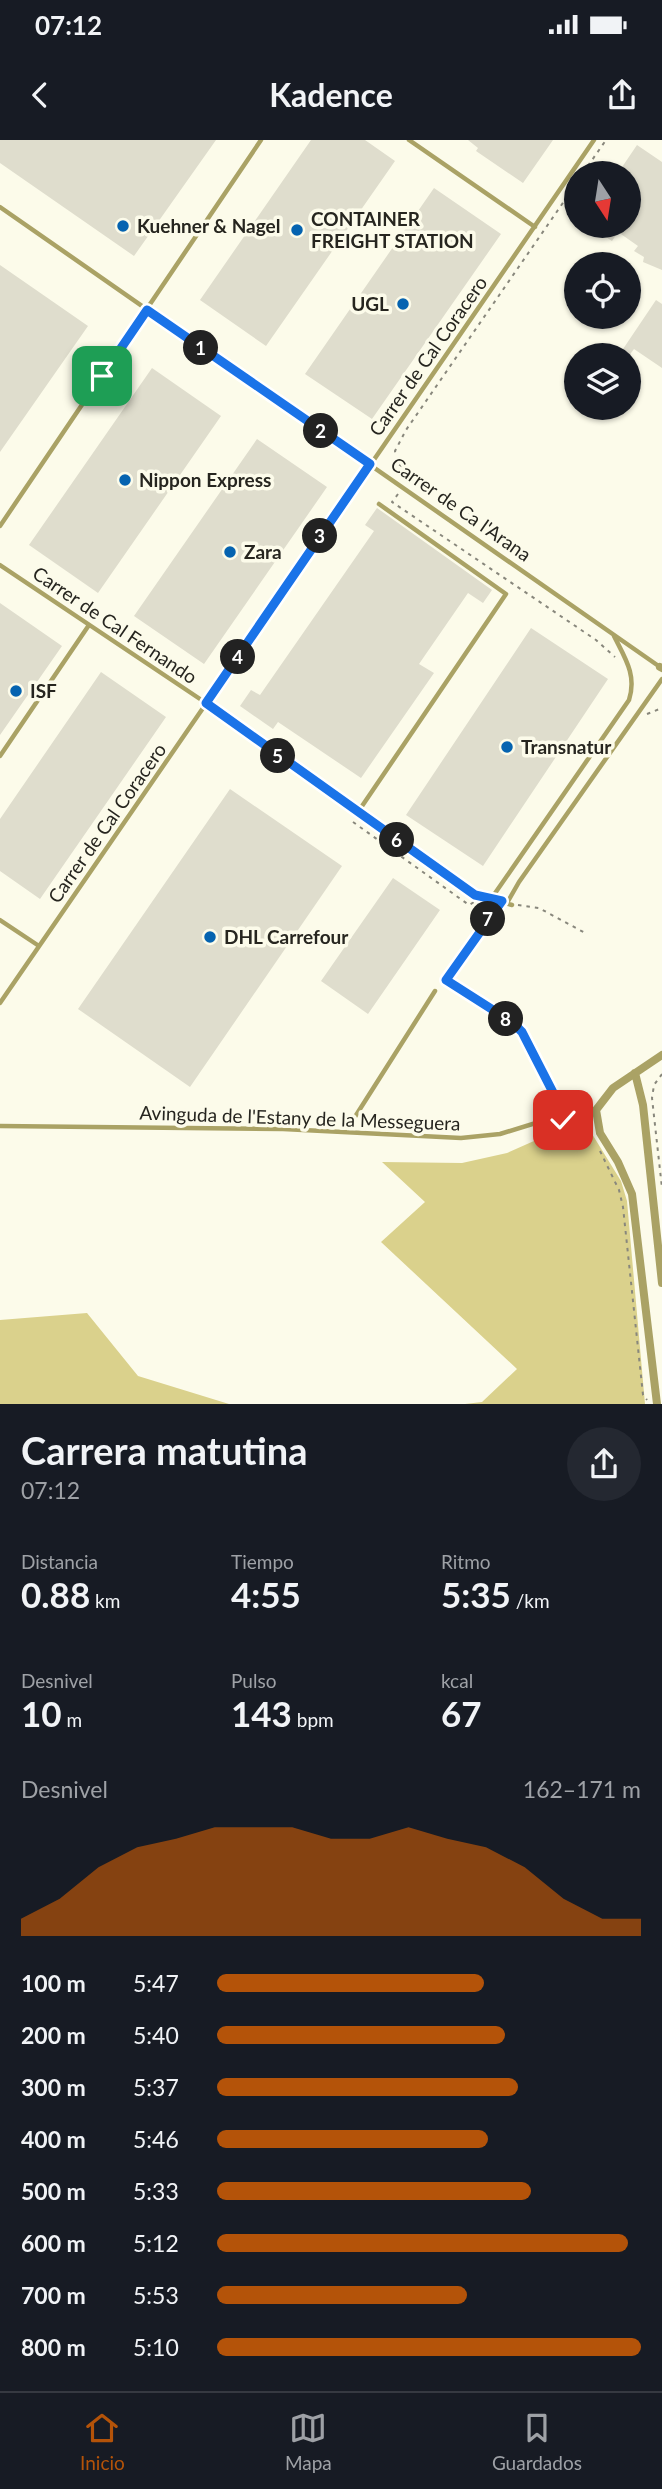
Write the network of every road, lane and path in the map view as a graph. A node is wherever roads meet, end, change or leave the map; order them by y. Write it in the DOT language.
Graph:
graph roads {
  1 [pos="261,140"];
  2 [pos="409,140"];
  3 [pos="594,140"];
  4 [pos="606,140"];
  5 [pos="591,161"];
  6 [pos="564,201"];
  7 [pos="0,207"];
  8 [pos="535,227"];
  9 [pos="147,310"];
  10 [pos="370,464"];
  11 [pos="412,473"];
  12 [pos="402,487"];
  13 [pos="379,503"];
  14 [pos="0,526"];
  15 [pos="500,534"];
  16 [pos="0,565"];
  17 [pos="89,625"];
  18 [pos="614,635"];
  19 [pos="617,658"];
  20 [pos="661,668"];
  21 [pos="662,678"];
  22 [pos="206,703"];
  23 [pos="0,756"];
  24 [pos="358,812"];
  25 [pos="353,822"];
  26 [pos="491,898"];
  27 [pos="476,901"];
  28 [pos="507,903"];
  29 [pos="0,920"];
  30 [pos="587,934"];
  31 [pos="39,946"];
  32 [pos="435,991"];
  33 [pos="0,1003"];
  34 [pos="662,1055"];
  35 [pos="635,1073"];
  36 [pos="662,1074"];
  37 [pos="596,1110"];
  38 [pos="562,1114"];
  39 [pos="0,1126"];
  40 [pos="346,1131"];
  41 [pos="595,1142"];
  42 [pos="600,1151"];
  43 [pos="662,1188"];
  44 [pos="662,1283"];
  45 [pos="647,1400"];
  46 [pos="657,1404"];
  1 -- 9 [label="lane"];
  2 -- 8 [label="lane"];
  3 -- 8 [label="lane, Carrer de Cal Coracero"];
  4 -- 5 [label="path"];
  6 -- 11 [label="path, Carrer de Cal Coracero"];
  7 -- 9 [label="lane, Carrer de Ca l'Arana"];
  8 -- 10 [label="lane, Carrer de Cal Coracero"];
  9 -- 10 [label="lane, Carrer de Ca l'Arana"];
  9 -- 14 [label="lane"];
  10 -- 12 [label="lane, Carrer de Ca l'Arana"];
  10 -- 22 [label="lane, Carrer de Cal Coracero"];
  11 -- 12 [label="path"];
  11 -- 15 [label="path"];
  12 -- 18 [label="lane, Carrer de Ca l'Arana"];
  12 -- 19 [label="path"];
  13 -- 24 [label="lane"];
  16 -- 17 [label="lane, Carrer de Cal Fernando"];
  17 -- 22 [label="lane, Carrer de Cal Fernando"];
  17 -- 23 [label="lane"];
  18 -- 20 [label="lane, Carrer de Ca l'Arana"];
  18 -- 26 [label="lane"];
  21 -- 28 [label="lane"];
  22 -- 24 [label="lane, Carrer de Cal Fernando"];
  22 -- 31 [label="lane, Carrer de Cal Coracero"];
  24 -- 26 [label="lane, Carrer de Cal Fernando"];
  25 -- 27 [label="path"];
  26 -- 28 [label="lane, Carrer de Cal Fernando"];
  28 -- 30 [label="path"];
  28 -- 38 [label="path"];
  29 -- 31 [label="lane"];
  31 -- 33 [label="lane, Carrer de Cal Coracero"];
  32 -- 40 [label="lane"];
  34 -- 35 [label="street"];
  35 -- 37 [label="street"];
  35 -- 44 [label="street"];
  36 -- 43 [label="path"];
  37 -- 38 [label="lane, Avinguda de l'Estany de la Messeguera"];
  37 -- 46 [label="street"];
  38 -- 40 [label="lane, Avinguda de l'Estany de la Messeguera"];
  38 -- 41 [label="path"];
  39 -- 40 [label="lane, Avinguda de l'Estany de la Messeguera"];
  42 -- 45 [label="path"];
}
